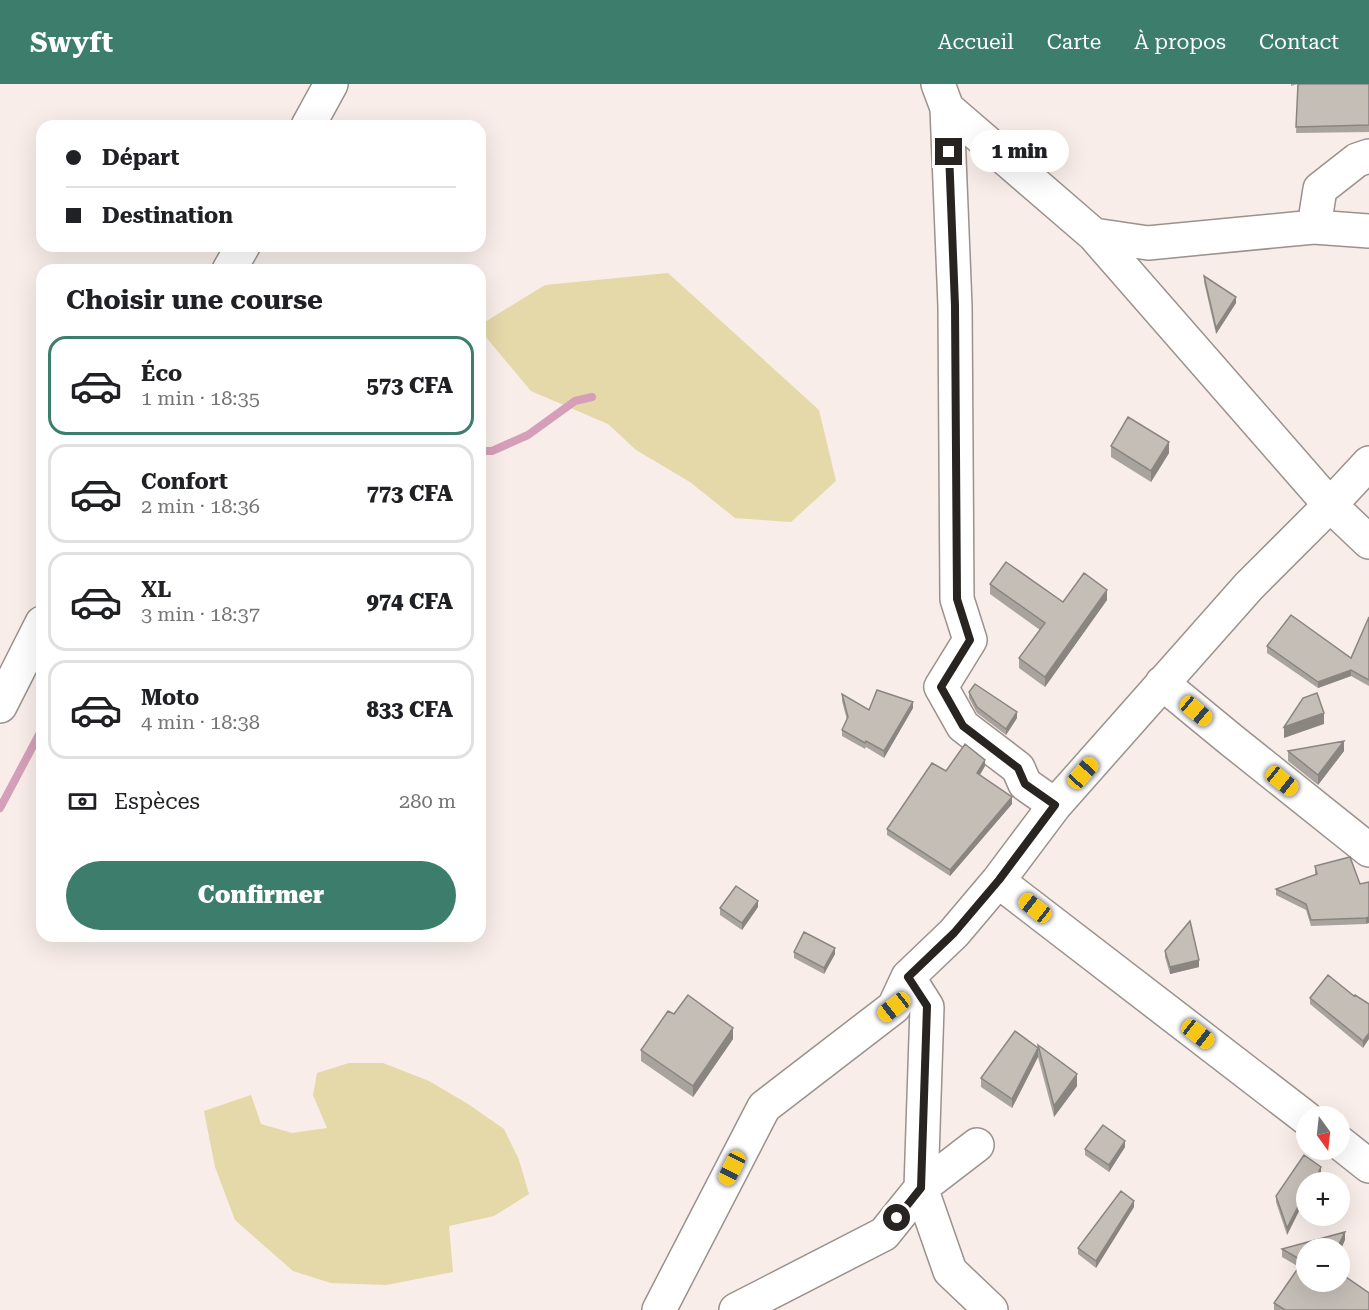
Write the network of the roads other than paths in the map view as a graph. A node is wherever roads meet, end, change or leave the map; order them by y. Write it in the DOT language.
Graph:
graph roads {
  1 [pos="331,84"];
  2 [pos="943,96"];
  3 [pos="311,120"];
  4 [pos="1369,156"];
  5 [pos="1314,228"];
  6 [pos="1369,231"];
  7 [pos="1094,235"];
  8 [pos="1369,463"];
  9 [pos="1330,506"];
  10 [pos="1369,542"];
  11 [pos="36,635"];
  12 [pos="1162,683"];
  13 [pos="0,706"];
  14 [pos="1055,805"];
  15 [pos="1369,850"];
  16 [pos="999,880"];
  17 [pos="908,977"];
  18 [pos="1296,1110"];
  19 [pos="977,1145"];
  20 [pos="1350,1151"];
  21 [pos="1369,1166"];
  22 [pos="921,1188"];
  23 [pos="659,1310"];
  24 [pos="736,1310"];
  25 [pos="991,1310"];
  1 -- 3 [label="main road"];
  2 -- 7 [label="main road"];
  2 -- 14 [label="main road"];
  4 -- 5 [label="main road"];
  5 -- 6 [label="main road"];
  5 -- 7 [label="main road"];
  7 -- 9 [label="main road"];
  8 -- 9 [label="main road"];
  9 -- 10 [label="main road"];
  9 -- 12 [label="main road"];
  11 -- 13 [label="main road"];
  12 -- 14 [label="main road"];
  12 -- 15 [label="main road"];
  14 -- 16 [label="main road"];
  16 -- 17 [label="main road"];
  16 -- 18 [label="main road"];
  17 -- 22 [label="main road"];
  17 -- 23 [label="main road"];
  19 -- 22 [label="main road"];
  20 -- 21 [label="main road"];
  22 -- 24 [label="main road"];
  22 -- 25 [label="main road"];
}
